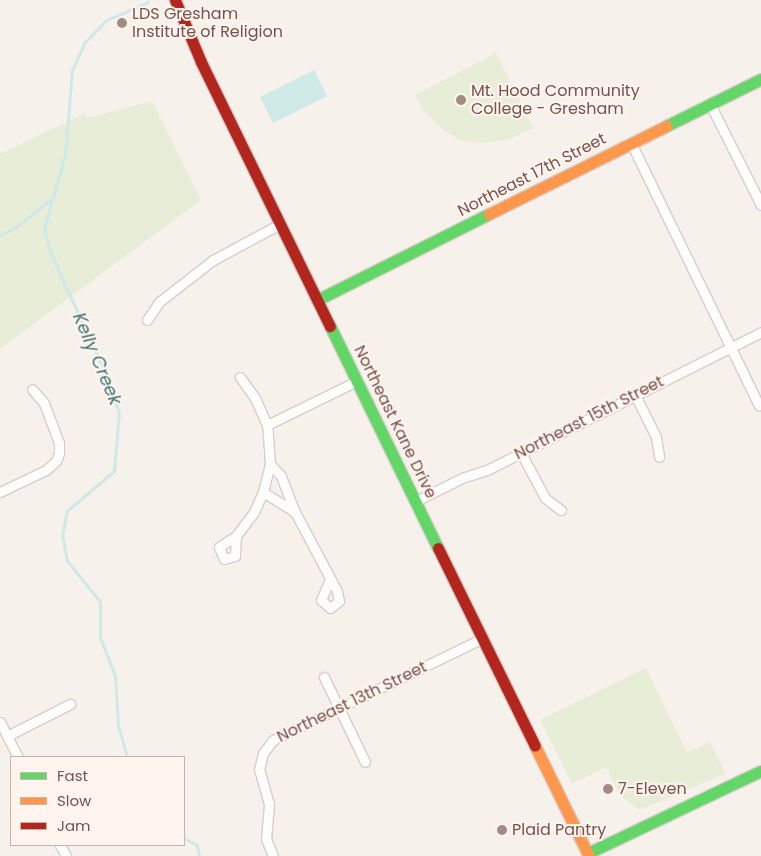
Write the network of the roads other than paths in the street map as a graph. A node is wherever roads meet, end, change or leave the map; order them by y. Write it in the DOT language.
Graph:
graph roads {
  1 [pos="175,0"];
  2 [pos="761,79"];
  3 [pos="710,104"];
  4 [pos="631,144"];
  5 [pos="761,205"];
  6 [pos="280,224"];
  7 [pos="318,300"];
  8 [pos="147,320"];
  9 [pos="761,332"];
  10 [pos="731,347"];
  11 [pos="240,377"];
  12 [pos="357,381"];
  13 [pos="32,389"];
  14 [pos="635,395"];
  15 [pos="759,406"];
  16 [pos="267,425"];
  17 [pos="521,452"];
  18 [pos="659,457"];
  19 [pos="270,464"];
  20 [pos="0,492"];
  21 [pos="263,492"];
  22 [pos="416,501"];
  23 [pos="561,510"];
  24 [pos="295,512"];
  25 [pos="236,536"];
  26 [pos="329,581"];
  27 [pos="483,638"];
  28 [pos="324,677"];
  29 [pos="70,704"];
  30 [pos="339,708"];
  31 [pos="0,722"];
  32 [pos="7,736"];
  33 [pos="17,756"];
  34 [pos="365,762"];
  35 [pos="761,771"];
  36 [pos="586,855"];
  37 [pos="273,856"];
  1 -- 6 [label="main road, Northeast Kane Drive"];
  2 -- 3 [label="main road, Northeast 17th Street"];
  3 -- 4 [label="main road, Northeast 17th Street"];
  3 -- 5 [label="street"];
  4 -- 7 [label="main road, Northeast 17th Street"];
  4 -- 10 [label="street"];
  6 -- 7 [label="main road, Northeast Kane Drive"];
  6 -- 8 [label="street"];
  7 -- 12 [label="main road, Northeast Kane Drive"];
  9 -- 10 [label="street, Northeast 15th Street"];
  10 -- 14 [label="street, Northeast 15th Street"];
  10 -- 15 [label="street"];
  11 -- 16 [label="street"];
  12 -- 16 [label="street"];
  12 -- 22 [label="main road, Northeast Kane Drive"];
  13 -- 20 [label="street"];
  14 -- 17 [label="street, Northeast 15th Street"];
  14 -- 18 [label="street"];
  16 -- 19 [label="street"];
  17 -- 22 [label="street, Northeast 15th Street"];
  17 -- 23 [label="street"];
  19 -- 21 [label="street"];
  19 -- 24 [label="street"];
  21 -- 24 [label="street"];
  21 -- 25 [label="street"];
  22 -- 27 [label="main road, Northeast Kane Drive"];
  24 -- 26 [label="street"];
  27 -- 30 [label="street, Northeast 13th Street"];
  27 -- 36 [label="main road, Northeast Kane Drive"];
  28 -- 30 [label="street"];
  29 -- 32 [label="street"];
  30 -- 34 [label="street"];
  30 -- 37 [label="street, Northeast 13th Street"];
  31 -- 32 [label="street"];
  32 -- 33 [label="street"];
  35 -- 36 [label="main road"];
}
